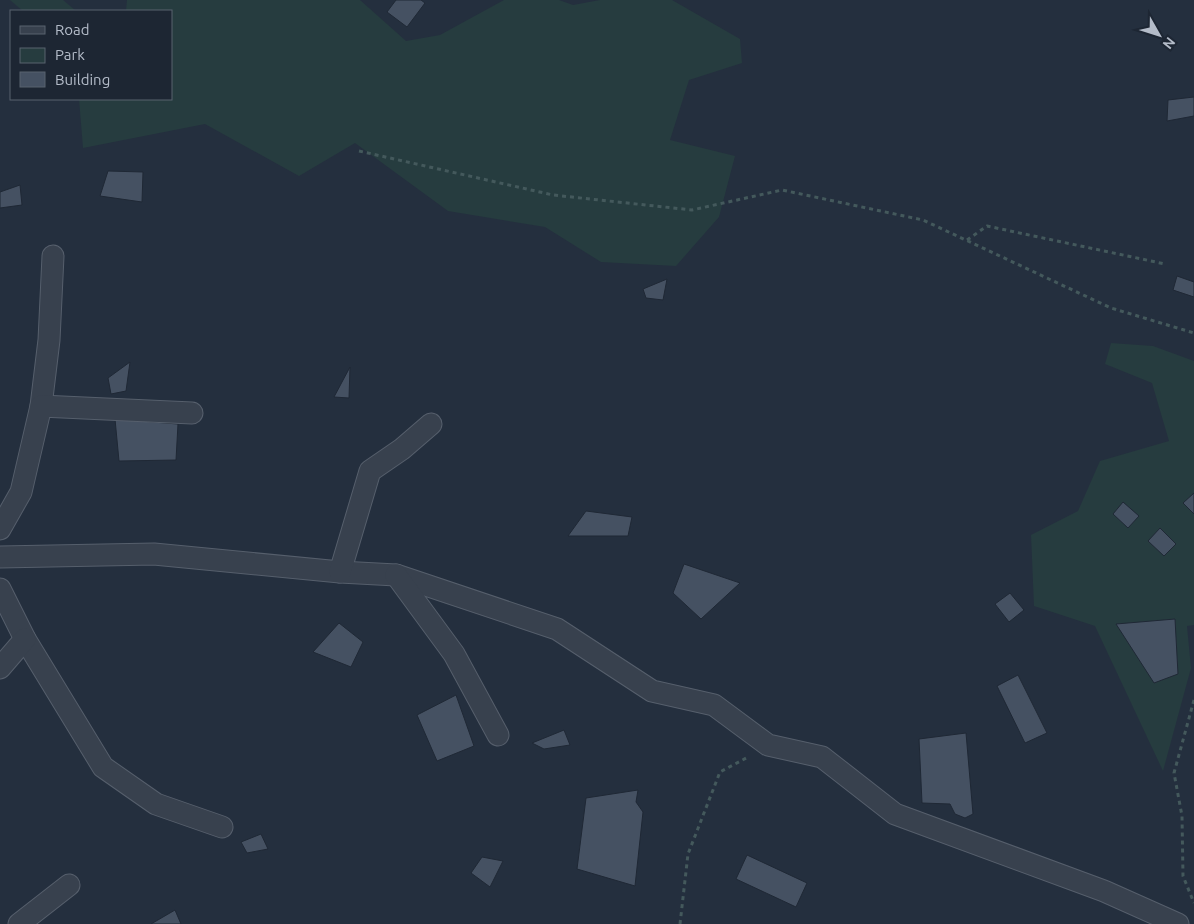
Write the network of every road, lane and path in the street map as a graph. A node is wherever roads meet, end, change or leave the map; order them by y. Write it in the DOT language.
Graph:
graph roads {
  1 [pos="359,151"];
  2 [pos="966,240"];
  3 [pos="53,256"];
  4 [pos="1165,264"];
  5 [pos="1194,333"];
  6 [pos="40,406"];
  7 [pos="192,413"];
  8 [pos="431,424"];
  9 [pos="0,529"];
  10 [pos="0,557"];
  11 [pos="340,572"];
  12 [pos="396,576"];
  13 [pos="0,589"];
  14 [pos="25,639"];
  15 [pos="0,668"];
  16 [pos="1194,700"];
  17 [pos="498,735"];
  18 [pos="768,746"];
  19 [pos="222,827"];
  20 [pos="69,885"];
  21 [pos="1194,903"];
  22 [pos="19,924"];
  23 [pos="680,924"];
  24 [pos="1178,924"];
  1 -- 2 [label="path"];
  2 -- 4 [label="path"];
  2 -- 5 [label="path"];
  3 -- 6 [label="street"];
  6 -- 7 [label="street"];
  6 -- 9 [label="street"];
  8 -- 11 [label="street"];
  10 -- 11 [label="street"];
  11 -- 12 [label="street"];
  12 -- 17 [label="street"];
  12 -- 18 [label="street"];
  13 -- 14 [label="street"];
  14 -- 15 [label="street"];
  14 -- 19 [label="street"];
  16 -- 21 [label="path"];
  18 -- 23 [label="path"];
  18 -- 24 [label="street"];
  20 -- 22 [label="street"];
}
